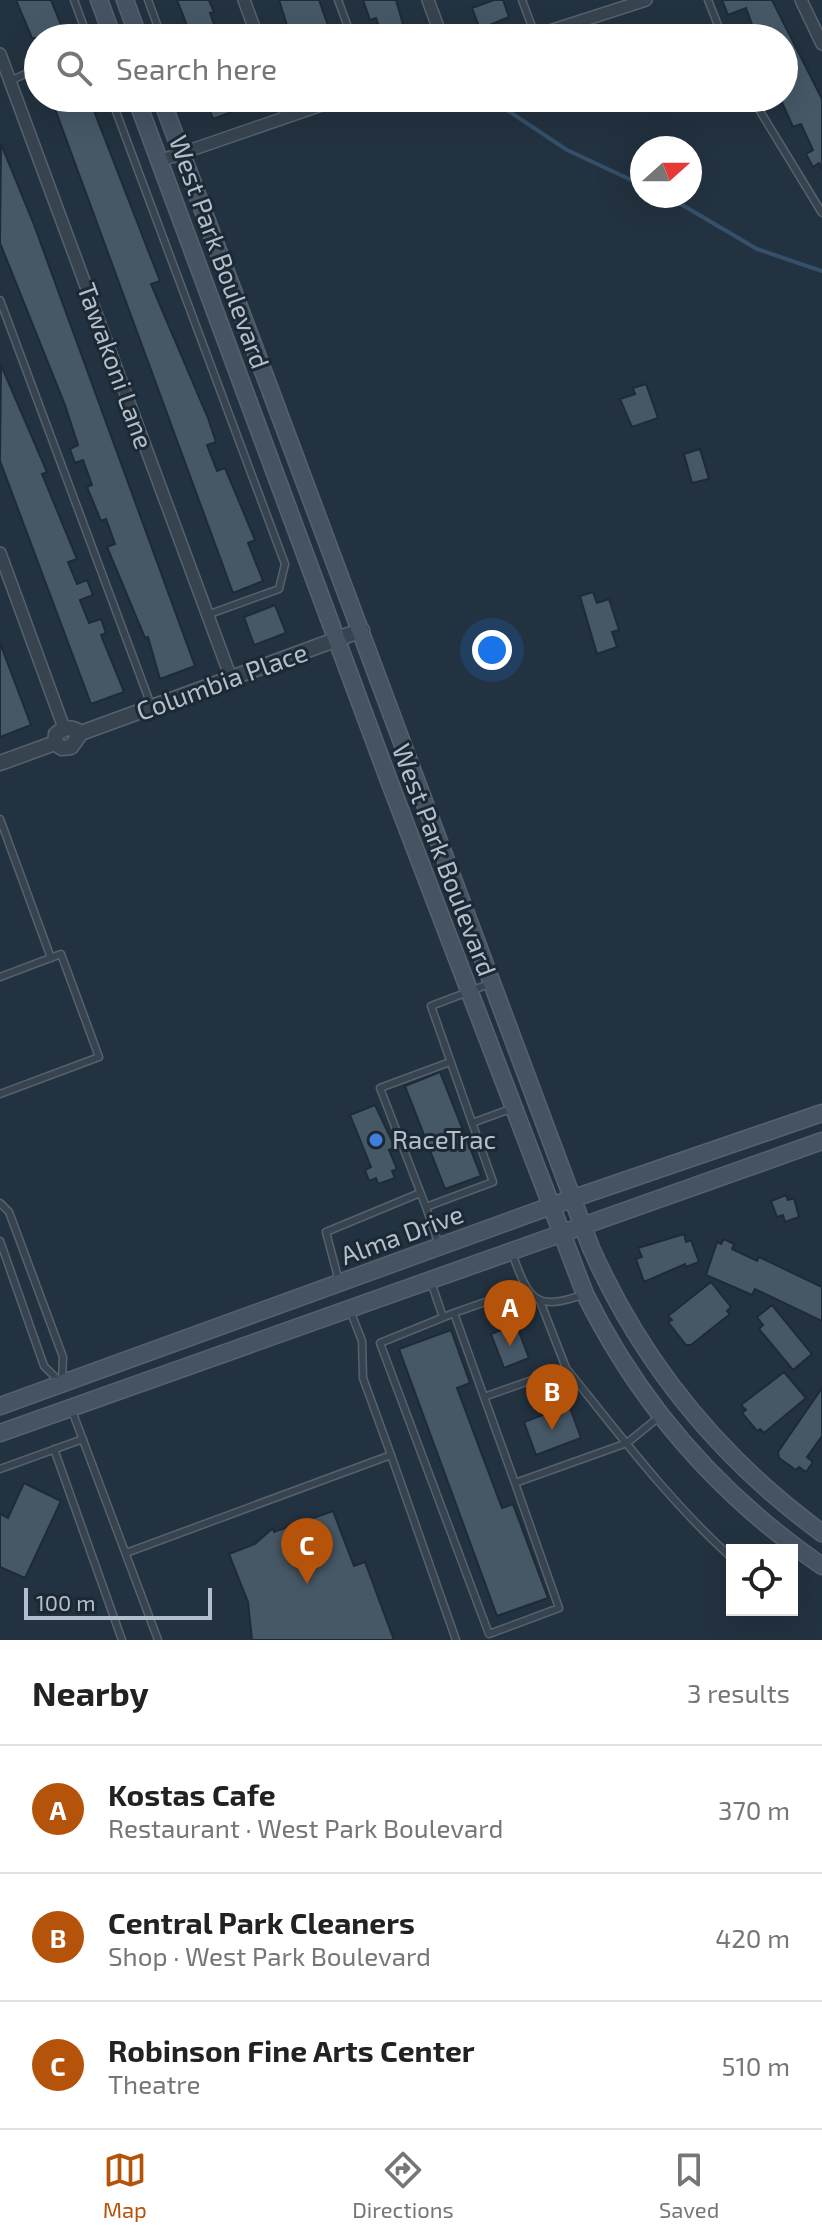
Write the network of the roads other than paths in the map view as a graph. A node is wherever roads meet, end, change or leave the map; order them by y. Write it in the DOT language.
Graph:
graph roads {
  1 [pos="74,0"];
  2 [pos="99,0"];
  3 [pos="125,0"];
  4 [pos="148,0"];
  5 [pos="244,0"];
  6 [pos="338,0"];
  7 [pos="428,0"];
  8 [pos="522,0"];
  9 [pos="646,0"];
  10 [pos="708,0"];
  11 [pos="801,0"];
  12 [pos="615,5"];
  13 [pos="83,24"];
  14 [pos="108,24"];
  15 [pos="134,24"];
  16 [pos="157,24"];
  17 [pos="253,24"];
  18 [pos="347,24"];
  19 [pos="437,24"];
  20 [pos="528,24"];
  21 [pos="566,24"];
  22 [pos="717,24"];
  23 [pos="822,44"];
  24 [pos="0,54"];
  25 [pos="24,74"];
  26 [pos="5,83"];
  27 [pos="116,112"];
  28 [pos="141,112"];
  29 [pos="166,112"];
  30 [pos="286,112"];
  31 [pos="299,112"];
  32 [pos="761,112"];
  33 [pos="287,116"];
  34 [pos="181,152"];
  35 [pos="159,161"];
  36 [pos="822,213"];
  37 [pos="0,300"];
  38 [pos="0,553"];
  39 [pos="207,615"];
  40 [pos="362,630"];
  41 [pos="337,640"];
  42 [pos="231,678"];
  43 [pos="152,707"];
  44 [pos="64,728"];
  45 [pos="81,733"];
  46 [pos="55,743"];
  47 [pos="0,763"];
  48 [pos="0,819"];
  49 [pos="51,958"];
  50 [pos="0,977"];
  51 [pos="492,982"];
  52 [pos="468,991"];
  53 [pos="450,1062"];
  54 [pos="0,1094"];
  55 [pos="513,1108"];
  56 [pos="822,1113"];
  57 [pos="472,1123"];
  58 [pos="822,1141"];
  59 [pos="420,1193"];
  60 [pos="574,1199"];
  61 [pos="0,1203"];
  62 [pos="551,1206"];
  63 [pos="426,1207"];
  64 [pos="583,1225"];
  65 [pos="560,1233"];
  66 [pos="0,1241"];
  67 [pos="440,1246"];
  68 [pos="510,1250"];
  69 [pos="430,1279"];
  70 [pos="340,1283"];
  71 [pos="525,1288"];
  72 [pos="585,1294"];
  73 [pos="540,1301"];
  74 [pos="349,1308"];
  75 [pos="454,1313"];
  76 [pos="443,1317"];
  77 [pos="566,1368"];
  78 [pos="62,1383"];
  79 [pos="484,1397"];
  80 [pos="0,1406"];
  81 [pos="71,1408"];
  82 [pos="660,1416"];
  83 [pos="0,1433"];
  84 [pos="83,1439"];
  85 [pos="627,1443"];
  86 [pos="54,1449"];
  87 [pos="391,1455"];
  88 [pos="0,1469"];
  89 [pos="515,1483"];
  90 [pos="805,1520"];
  91 [pos="822,1533"];
  92 [pos="782,1544"];
  93 [pos="784,1544"];
  94 [pos="726,1552"];
  95 [pos="126,1553"];
  96 [pos="798,1553"];
  97 [pos="822,1566"];
  98 [pos="122,1640"];
  99 [pos="158,1640"];
  100 [pos="456,1640"];
  1 -- 13 [label="lane"];
  2 -- 14 [label="main road"];
  3 -- 15 [label="main road"];
  4 -- 16 [label="lane"];
  5 -- 17 [label="street"];
  6 -- 18 [label="lane"];
  7 -- 19 [label="street"];
  8 -- 20 [label="lane"];
  9 -- 12 [label="street"];
  10 -- 22 [label="lane"];
  11 -- 23 [label="street"];
  12 -- 21 [label="street"];
  24 -- 26 [label="street, Tawakoni Lane"];
  25 -- 26 [label="lane"];
  26 -- 39 [label="street, Tawakoni Lane"];
  27 -- 39 [label="lane"];
  28 -- 35 [label="main road, West Park Boulevard"];
  29 -- 34 [label="main road, West Park Boulevard"];
  30 -- 33 [label="street"];
  31 -- 33 [label="street"];
  32 -- 36 [label="lane"];
  33 -- 34 [label="street"];
  34 -- 35 [label="street"];
  34 -- 40 [label="main road, West Park Boulevard"];
  35 -- 41 [label="main road, West Park Boulevard"];
  37 -- 43 [label="lane"];
  38 -- 44 [label="street"];
  39 -- 42 [label="street, Tawakoni Lane"];
  40 -- 41 [label="street, Columbia Place"];
  40 -- 51 [label="main road, West Park Boulevard"];
  41 -- 42 [label="street, Columbia Place"];
  41 -- 52 [label="main road, West Park Boulevard"];
  42 -- 43 [label="street, Columbia Place"];
  43 -- 45 [label="street, Columbia Place"];
  44 -- 45 [label="street"];
  44 -- 46 [label="street"];
  45 -- 46 [label="street, Columbia Place"];
  46 -- 47 [label="street, Columbia Place"];
  48 -- 49 [label="lane"];
  49 -- 50 [label="lane"];
  49 -- 54 [label="lane"];
  51 -- 52 [label="lane"];
  51 -- 60 [label="main road, West Park Boulevard"];
  52 -- 53 [label="lane"];
  52 -- 55 [label="main road, West Park Boulevard"];
  53 -- 57 [label="lane"];
  53 -- 59 [label="lane"];
  55 -- 57 [label="lane"];
  55 -- 62 [label="main road, West Park Boulevard"];
  56 -- 60 [label="main road, Alma Drive"];
  57 -- 63 [label="lane"];
  58 -- 64 [label="main road, Alma Drive"];
  59 -- 63 [label="lane"];
  59 -- 70 [label="lane"];
  60 -- 62 [label="main road, Alma Drive"];
  60 -- 64 [label="main road, West Park Boulevard"];
  61 -- 78 [label="lane"];
  62 -- 65 [label="main road, West Park Boulevard"];
  62 -- 67 [label="main road, Alma Drive"];
  63 -- 67 [label="lane"];
  64 -- 65 [label="main road, Alma Drive"];
  64 -- 90 [label="main road, West Park Boulevard"];
  65 -- 68 [label="main road, Alma Drive"];
  65 -- 72 [label="main road, West Park Boulevard"];
  66 -- 78 [label="lane"];
  67 -- 70 [label="main road, Alma Drive"];
  68 -- 69 [label="main road, Alma Drive"];
  68 -- 71 [label="lane"];
  69 -- 74 [label="main road, Alma Drive"];
  69 -- 76 [label="lane"];
  70 -- 74 [label="main road"];
  70 -- 78 [label="main road, Alma Drive"];
  71 -- 73 [label="lane"];
  71 -- 75 [label="lane"];
  72 -- 73 [label="lane"];
  72 -- 82 [label="main road, West Park Boulevard"];
  73 -- 77 [label="lane"];
  74 -- 81 [label="main road, Alma Drive"];
  74 -- 87 [label="lane"];
  75 -- 76 [label="lane"];
  75 -- 79 [label="lane"];
  76 -- 89 [label="lane"];
  77 -- 79 [label="lane"];
  77 -- 85 [label="lane"];
  78 -- 80 [label="main road, Alma Drive"];
  78 -- 81 [label="main road"];
  79 -- 89 [label="lane"];
  81 -- 83 [label="main road, Alma Drive"];
  81 -- 84 [label="lane"];
  82 -- 85 [label="lane"];
  82 -- 92 [label="main road, West Park Boulevard"];
  84 -- 86 [label="lane"];
  84 -- 95 [label="lane"];
  85 -- 89 [label="lane"];
  85 -- 94 [label="lane"];
  86 -- 88 [label="lane"];
  86 -- 98 [label="lane"];
  87 -- 95 [label="lane"];
  87 -- 100 [label="lane"];
  90 -- 91 [label="main road, West Park Boulevard"];
  90 -- 93 [label="main road"];
  95 -- 99 [label="lane"];
  96 -- 97 [label="main road, West Park Boulevard"];
}
